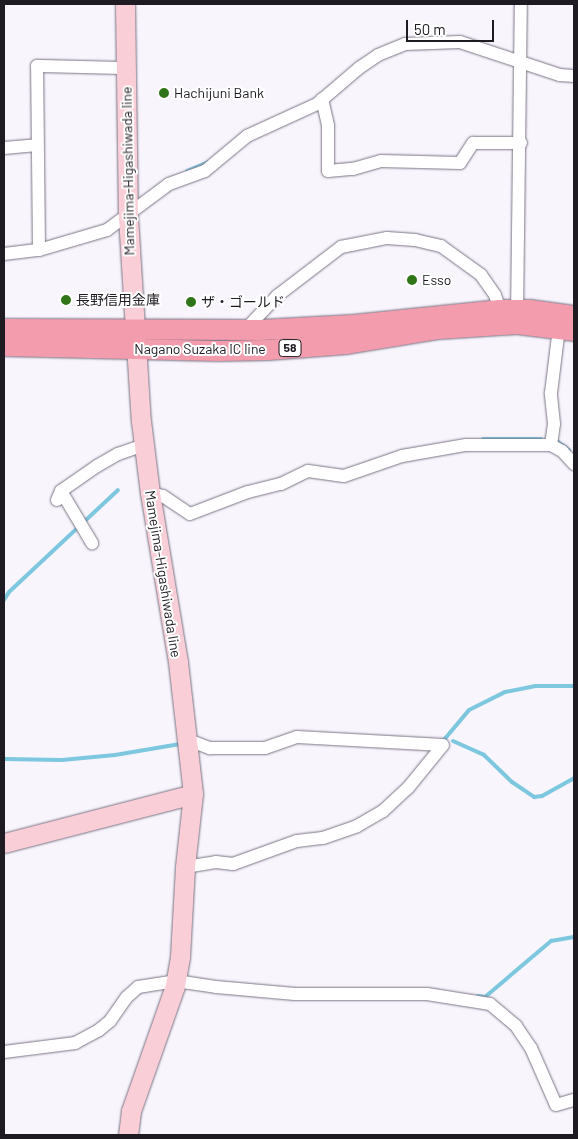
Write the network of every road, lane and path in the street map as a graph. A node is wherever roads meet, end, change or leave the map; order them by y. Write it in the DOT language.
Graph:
graph roads {
  1 [pos="125,4"];
  2 [pos="521,4"];
  3 [pos="522,62"];
  4 [pos="126,68"];
  5 [pos="574,76"];
  6 [pos="322,99"];
  7 [pos="521,144"];
  8 [pos="37,145"];
  9 [pos="4,148"];
  10 [pos="128,217"];
  11 [pos="39,250"];
  12 [pos="4,254"];
  13 [pos="512,314"];
  14 [pos="569,325"];
  15 [pos="4,329"];
  16 [pos="244,330"];
  17 [pos="135,339"];
  18 [pos="4,346"];
  19 [pos="144,445"];
  20 [pos="551,445"];
  21 [pos="574,464"];
  22 [pos="150,493"];
  23 [pos="92,543"];
  24 [pos="186,739"];
  25 [pos="193,794"];
  26 [pos="4,843"];
  27 [pos="185,867"];
  28 [pos="176,981"];
  29 [pos="4,1052"];
  30 [pos="574,1100"];
  31 [pos="128,1135"];
  1 -- 4 [label="main road, Mamejima-Higashiwada line"];
  2 -- 3 [label="street"];
  3 -- 5 [label="street"];
  3 -- 6 [label="street"];
  3 -- 7 [label="street"];
  4 -- 8 [label="street"];
  4 -- 10 [label="main road, Mamejima-Higashiwada line"];
  6 -- 7 [label="street"];
  6 -- 10 [label="street"];
  7 -- 13 [label="street"];
  8 -- 9 [label="street"];
  8 -- 11 [label="street"];
  10 -- 11 [label="street"];
  10 -- 17 [label="main road, Mamejima-Higashiwada line"];
  11 -- 12 [label="street"];
  13 -- 14 [label="main road, Nagano Suzaka IC line / 58"];
  13 -- 16 [label="main road, Nagano Suzaka IC line / 58"];
  13 -- 16 [label="street"];
  13 -- 17 [label="main road, Nagano Suzaka IC line / 58"];
  14 -- 20 [label="street"];
  15 -- 17 [label="main road, Nagano Suzaka IC line / 58"];
  16 -- 17 [label="main road, Nagano Suzaka IC line / 58"];
  17 -- 18 [label="main road, Nagano Suzaka IC line / 58"];
  17 -- 19 [label="main road, Mamejima-Higashiwada line"];
  19 -- 22 [label="main road, Mamejima-Higashiwada line"];
  19 -- 23 [label="street"];
  20 -- 21 [label="street"];
  20 -- 22 [label="street"];
  22 -- 24 [label="main road, Mamejima-Higashiwada line"];
  24 -- 25 [label="main road, Mamejima-Higashiwada line"];
  24 -- 27 [label="street"];
  25 -- 26 [label="main road"];
  25 -- 27 [label="main road, Mamejima-Higashiwada line"];
  27 -- 28 [label="main road, Mamejima-Higashiwada line"];
  28 -- 29 [label="street"];
  28 -- 30 [label="street"];
  28 -- 31 [label="main road, Mamejima-Higashiwada line"];
}
